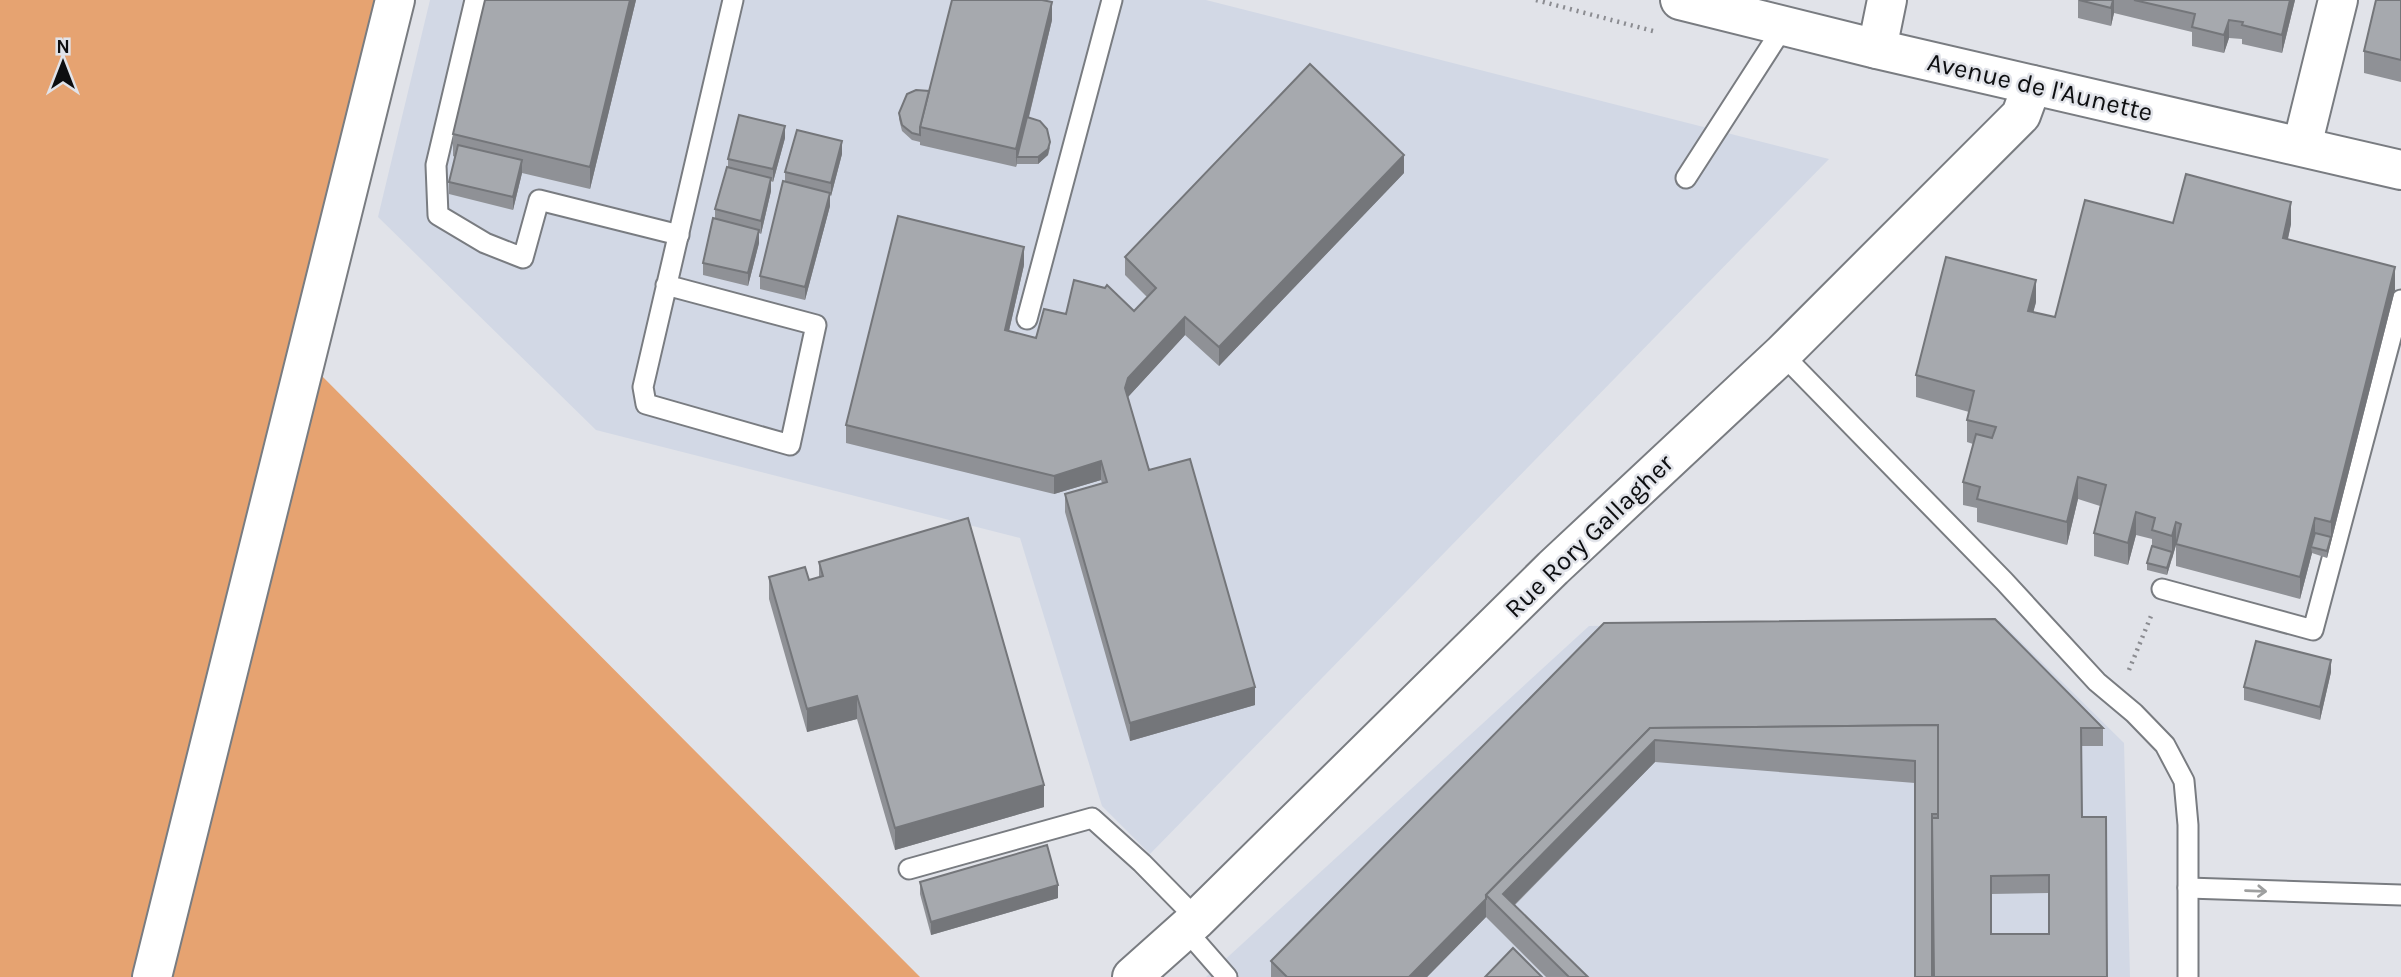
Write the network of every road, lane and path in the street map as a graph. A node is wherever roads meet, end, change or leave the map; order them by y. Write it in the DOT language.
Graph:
graph roads {
  1 [pos="395,0"];
  2 [pos="475,0"];
  3 [pos="733,0"];
  4 [pos="1112,0"];
  5 [pos="1680,0"];
  6 [pos="1887,0"];
  7 [pos="2338,0"];
  8 [pos="1784,26"];
  9 [pos="1877,49"];
  10 [pos="2032,85"];
  11 [pos="2302,146"];
  12 [pos="2401,170"];
  13 [pos="1686,178"];
  14 [pos="678,235"];
  15 [pos="666,285"];
  16 [pos="2401,300"];
  17 [pos="1027,319"];
  18 [pos="1782,354"];
  19 [pos="2162,589"];
  20 [pos="2097,682"];
  21 [pos="909,869"];
  22 [pos="2188,888"];
  23 [pos="2401,895"];
  24 [pos="1191,924"];
  25 [pos="152,977"];
  26 [pos="1132,977"];
  27 [pos="1227,977"];
  28 [pos="2188,977"];
  1 -- 25 [label="street"];
  2 -- 14 [label="lane"];
  3 -- 14 [label="lane"];
  4 -- 17 [label="lane"];
  5 -- 8 [label="street, Avenue de l'Aunette"];
  6 -- 9 [label="street"];
  7 -- 11 [label="street"];
  8 -- 9 [label="street, Avenue de l'Aunette"];
  8 -- 13 [label="lane"];
  9 -- 10 [label="street, Avenue de l'Aunette"];
  10 -- 11 [label="street, Avenue de l'Aunette"];
  10 -- 18 [label="street, Rue Rory Gallagher"];
  11 -- 12 [label="street, Avenue de l'Aunette"];
  14 -- 15 [label="lane"];
  15 -- 15 [label="lane"];
  16 -- 19 [label="lane"];
  18 -- 20 [label="lane"];
  18 -- 24 [label="street, Rue Rory Gallagher"];
  19 -- 20 [label="path"];
  20 -- 22 [label="lane"];
  21 -- 24 [label="lane"];
  22 -- 23 [label="lane, one-way"];
  22 -- 28 [label="lane"];
  24 -- 26 [label="street, Rue Rory Gallagher"];
  24 -- 27 [label="lane"];
}
